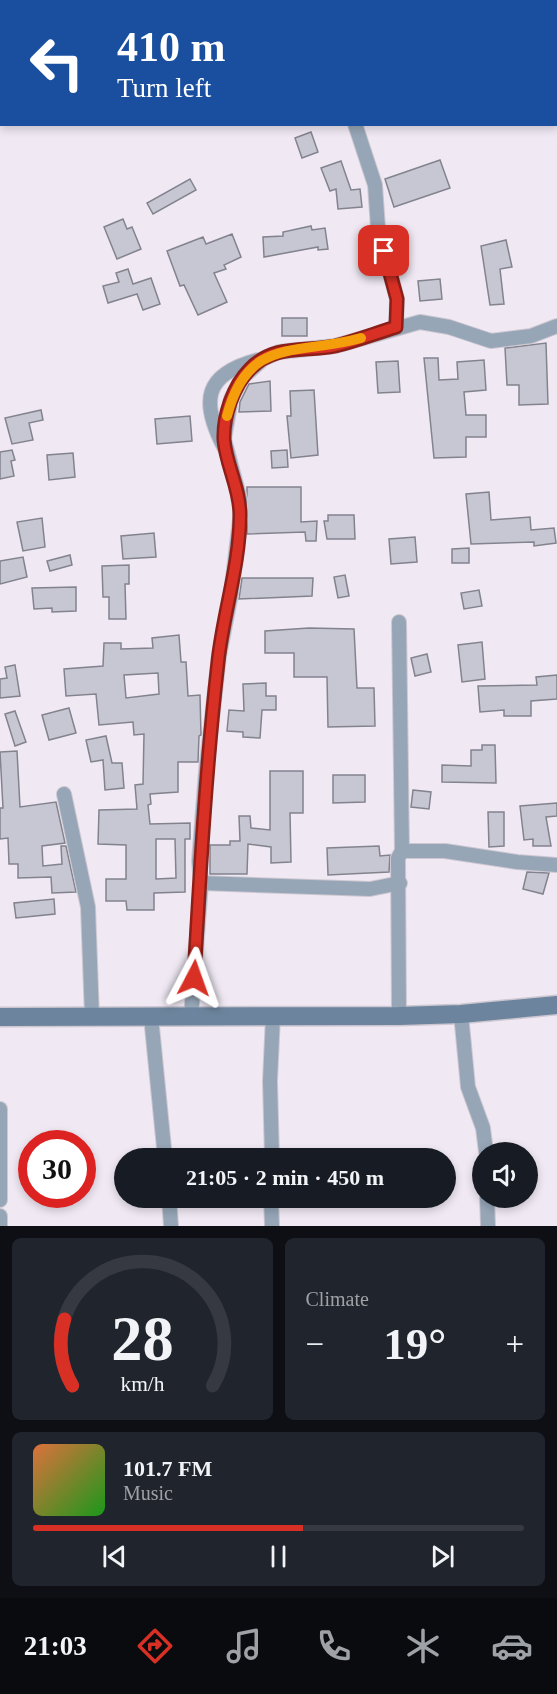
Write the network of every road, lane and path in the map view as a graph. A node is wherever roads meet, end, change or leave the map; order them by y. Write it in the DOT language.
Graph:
graph roads {
  1 [pos="356,126"];
  2 [pos="397,299"];
  3 [pos="411,324"];
  4 [pos="557,326"];
  5 [pos="396,327"];
  6 [pos="263,359"];
  7 [pos="227,452"];
  8 [pos="399,622"];
  9 [pos="64,794"];
  10 [pos="402,851"];
  11 [pos="557,865"];
  12 [pos="201,883"];
  13 [pos="400,883"];
  14 [pos="557,1005"];
  15 [pos="461,1014"];
  16 [pos="273,1016"];
  17 [pos="399,1016"];
  18 [pos="0,1017"];
  19 [pos="92,1017"];
  20 [pos="152,1017"];
  21 [pos="191,1017"];
  22 [pos="0,1110"];
  23 [pos="485,1142"];
  24 [pos="164,1148"];
  25 [pos="272,1148"];
  26 [pos="0,1200"];
  27 [pos="170,1208"];
  28 [pos="272,1208"];
  29 [pos="487,1208"];
  30 [pos="0,1216"];
  31 [pos="0,1226"];
  32 [pos="171,1226"];
  33 [pos="272,1226"];
  34 [pos="488,1226"];
  1 -- 2 [label="street"];
  2 -- 3 [label="street"];
  2 -- 5 [label="street"];
  3 -- 4 [label="street"];
  3 -- 5 [label="street"];
  5 -- 6 [label="street"];
  6 -- 7 [label="street"];
  6 -- 7 [label="street"];
  7 -- 12 [label="street"];
  8 -- 10 [label="street"];
  9 -- 19 [label="street"];
  10 -- 11 [label="street"];
  10 -- 13 [label="street"];
  12 -- 13 [label="street"];
  12 -- 21 [label="street"];
  13 -- 17 [label="street"];
  14 -- 15 [label="street"];
  15 -- 17 [label="street"];
  15 -- 23 [label="street"];
  16 -- 17 [label="street"];
  16 -- 21 [label="street"];
  16 -- 25 [label="street"];
  18 -- 19 [label="street"];
  19 -- 20 [label="street"];
  20 -- 21 [label="street"];
  20 -- 24 [label="street"];
  22 -- 26 [label="street"];
  27 -- 32 [label="street"];
  28 -- 33 [label="street"];
  29 -- 34 [label="street"];
  30 -- 31 [label="street"];
}
